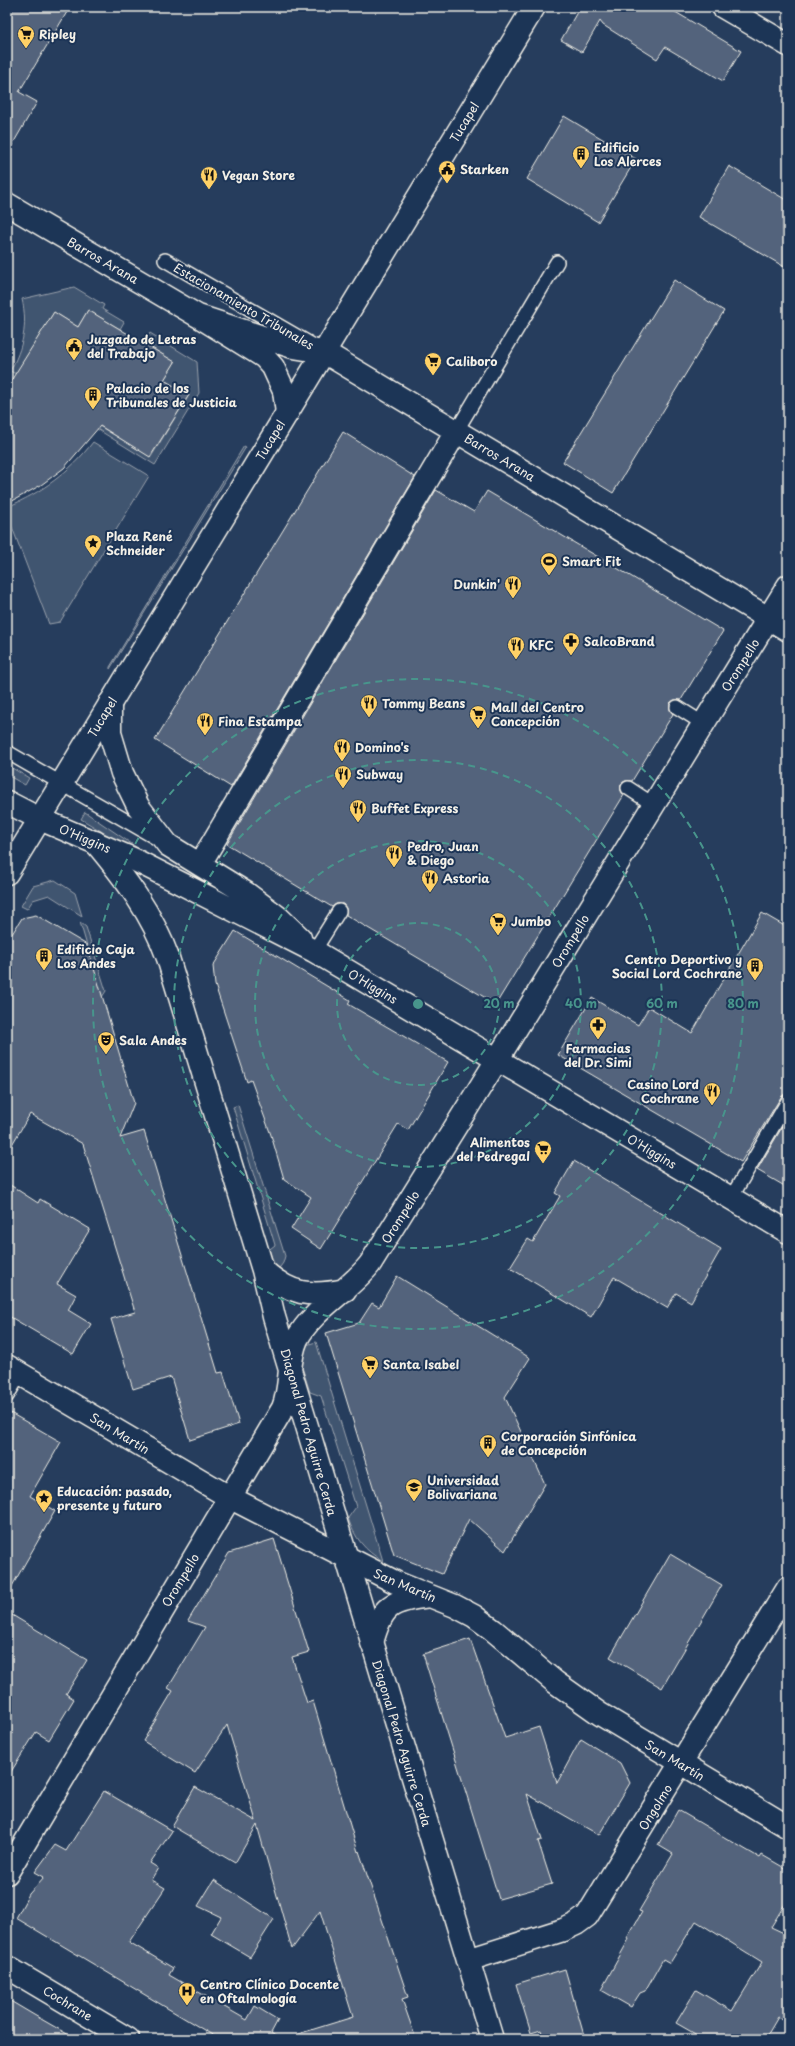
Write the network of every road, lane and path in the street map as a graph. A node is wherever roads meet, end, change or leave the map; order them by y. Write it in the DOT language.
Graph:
graph roads {
  1 [pos="534,7"];
  2 [pos="723,7"];
  3 [pos="788,44"];
  4 [pos="7,204"];
  5 [pos="165,260"];
  6 [pos="556,262"];
  7 [pos="198,316"];
  8 [pos="324,352"];
  9 [pos="287,412"];
  10 [pos="457,430"];
  11 [pos="788,586"];
  12 [pos="768,618"];
  13 [pos="788,630"];
  14 [pos="110,703"];
  15 [pos="677,707"];
  16 [pos="704,724"];
  17 [pos="7,752"];
  18 [pos="61,784"];
  19 [pos="628,788"];
  20 [pos="7,802"];
  21 [pos="654,805"];
  22 [pos="40,819"];
  23 [pos="95,842"];
  24 [pos="168,845"];
  25 [pos="200,864"];
  26 [pos="7,873"];
  27 [pos="339,911"];
  28 [pos="314,952"];
  29 [pos="498,1060"];
  30 [pos="788,1102"];
  31 [pos="730,1198"];
  32 [pos="788,1232"];
  33 [pos="263,1270"];
  34 [pos="345,1290"];
  35 [pos="291,1368"];
  36 [pos="14,1370"];
  37 [pos="7,1396"];
  38 [pos="229,1497"];
  39 [pos="346,1558"];
  40 [pos="788,1588"];
  41 [pos="430,1596"];
  42 [pos="372,1643"];
  43 [pos="681,1764"];
  44 [pos="788,1827"];
  45 [pos="7,1873"];
  46 [pos="468,1960"];
  47 [pos="7,1967"];
  48 [pos="128,2039"];
  49 [pos="492,2039"];
  1 -- 8 [label="street, Tucapel"];
  2 -- 3 [label="street"];
  4 -- 7 [label="street, Barros Arana"];
  5 -- 8 [label="lane, Estacionamiento Tribunales"];
  6 -- 10 [label="lane"];
  7 -- 8 [label="street, Barros Arana"];
  7 -- 9 [label="street, Barros Arana"];
  8 -- 9 [label="street, Tucapel"];
  8 -- 10 [label="street, Barros Arana"];
  9 -- 14 [label="street, Tucapel"];
  10 -- 12 [label="street, Barros Arana"];
  10 -- 25 [label="street"];
  11 -- 12 [label="street, Orompello"];
  12 -- 13 [label="street, Barros Arana"];
  12 -- 16 [label="street, Orompello"];
  14 -- 18 [label="street, Tucapel"];
  14 -- 24 [label="street"];
  15 -- 16 [label="lane"];
  16 -- 21 [label="street, Orompello"];
  17 -- 18 [label="lane"];
  18 -- 22 [label="street, Tucapel"];
  18 -- 24 [label="lane"];
  19 -- 21 [label="lane"];
  20 -- 22 [label="street, O'Higgins"];
  21 -- 29 [label="street, Orompello"];
  22 -- 23 [label="street, O'Higgins"];
  22 -- 26 [label="street, Tucapel"];
  23 -- 28 [label="street, O'Higgins"];
  23 -- 33 [label="street, Diagonal Pedro Aguirre Cerda"];
  24 -- 25 [label="street"];
  25 -- 28 [label="street"];
  27 -- 28 [label="lane"];
  28 -- 29 [label="street, O'Higgins"];
  29 -- 31 [label="street, O'Higgins"];
  29 -- 34 [label="street, Orompello"];
  30 -- 31 [label="lane"];
  31 -- 32 [label="street, O'Higgins"];
  33 -- 34 [label="street"];
  33 -- 35 [label="street, Diagonal Pedro Aguirre Cerda"];
  34 -- 35 [label="street, Orompello"];
  35 -- 38 [label="street, Orompello"];
  35 -- 39 [label="street, Diagonal Pedro Aguirre Cerda"];
  36 -- 37 [label="lane"];
  36 -- 38 [label="street, San Martín"];
  38 -- 39 [label="street, San Martín"];
  38 -- 45 [label="street, Orompello"];
  39 -- 41 [label="street, San Martín"];
  39 -- 42 [label="street, Diagonal Pedro Aguirre Cerda"];
  40 -- 43 [label="street, Ongolmo"];
  41 -- 42 [label="street"];
  41 -- 43 [label="street, San Martín"];
  42 -- 46 [label="street, Diagonal Pedro Aguirre Cerda"];
  43 -- 44 [label="street, San Martín"];
  43 -- 46 [label="street, Ongolmo"];
  46 -- 49 [label="street, Diagonal Pedro Aguirre Cerda"];
  47 -- 48 [label="street, Cochrane"];
}
